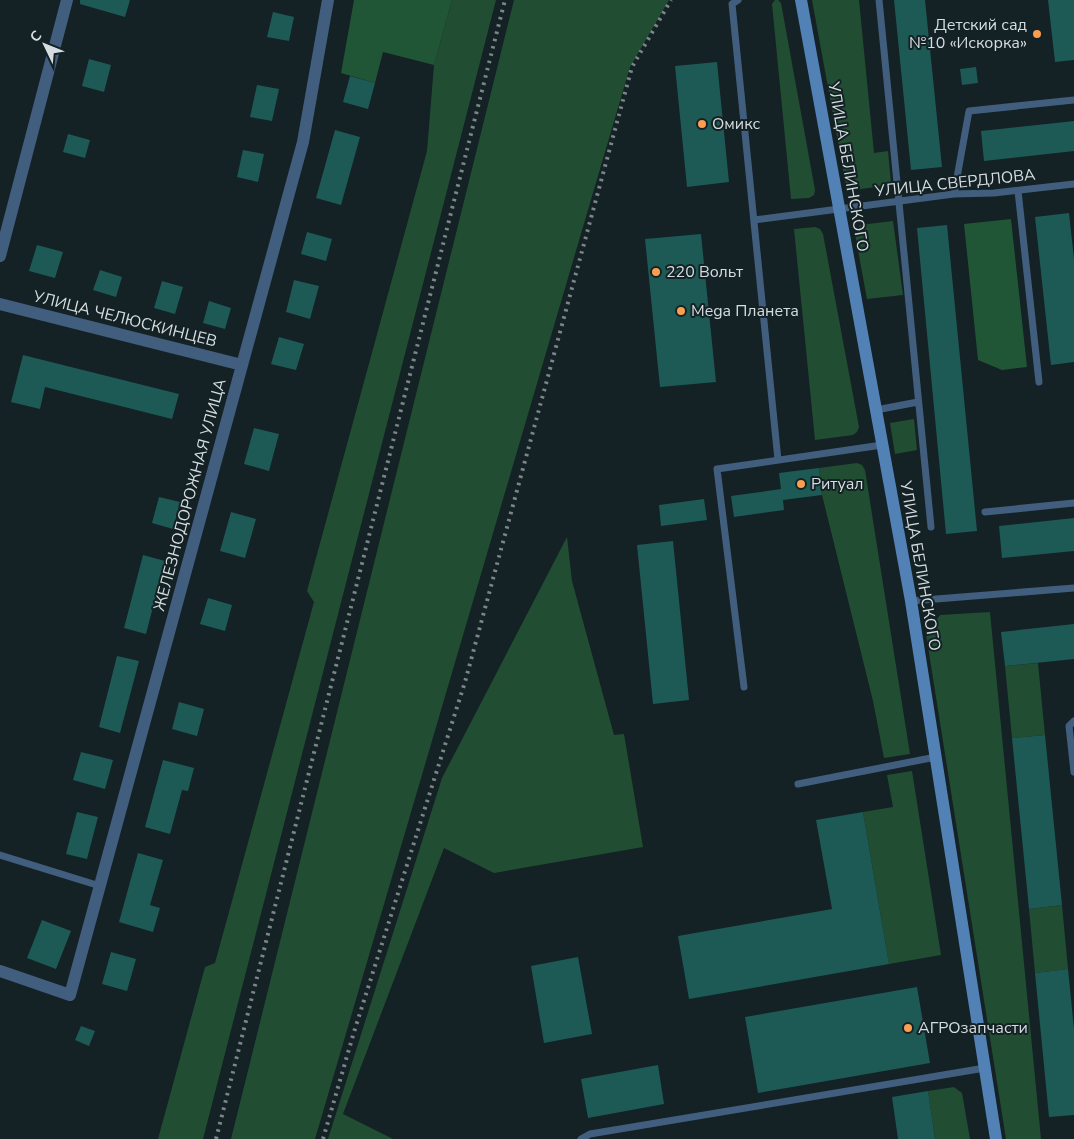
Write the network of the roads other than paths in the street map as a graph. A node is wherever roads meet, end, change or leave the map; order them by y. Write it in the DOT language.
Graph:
graph roads {
  1 [pos="66,0"];
  2 [pos="328,0"];
  3 [pos="738,0"];
  4 [pos="801,0"];
  5 [pos="879,0"];
  6 [pos="1074,100"];
  7 [pos="1074,184"];
  8 [pos="1018,191"];
  9 [pos="954,194"];
  10 [pos="899,201"];
  11 [pos="839,209"];
  12 [pos="754,220"];
  13 [pos="0,256"];
  14 [pos="0,304"];
  15 [pos="242,365"];
  16 [pos="1039,382"];
  17 [pos="918,402"];
  18 [pos="876,410"];
  19 [pos="882,445"];
  20 [pos="778,460"];
  21 [pos="1074,503"];
  22 [pos="986,512"];
  23 [pos="931,527"];
  24 [pos="1074,588"];
  25 [pos="911,601"];
  26 [pos="744,686"];
  27 [pos="1074,721"];
  28 [pos="936,757"];
  29 [pos="1074,772"];
  30 [pos="798,784"];
  31 [pos="0,854"];
  32 [pos="100,886"];
  33 [pos="0,971"];
  34 [pos="985,1068"];
  35 [pos="581,1139"];
  36 [pos="996,1139"];
  1 -- 13 [label="street"];
  2 -- 15 [label="street, ЖЕЛЕЗНОДОРОЖНАЯ УЛИЦА"];
  3 -- 12 [label="lane"];
  4 -- 11 [label="street, УЛИЦА БЕЛИНСКОГО"];
  5 -- 10 [label="lane"];
  6 -- 9 [label="lane"];
  7 -- 8 [label="lane, УЛИЦА СВЕРДЛОВА"];
  8 -- 9 [label="lane, УЛИЦА СВЕРДЛОВА"];
  8 -- 16 [label="lane"];
  9 -- 10 [label="lane, УЛИЦА СВЕРДЛОВА"];
  10 -- 11 [label="lane, УЛИЦА СВЕРДЛОВА"];
  10 -- 17 [label="lane"];
  11 -- 12 [label="lane, УЛИЦА СВЕРДЛОВА"];
  11 -- 18 [label="street, УЛИЦА БЕЛИНСКОГО"];
  12 -- 20 [label="lane"];
  14 -- 15 [label="street, УЛИЦА ЧЕЛЮСКИНЦЕВ"];
  15 -- 32 [label="street, ЖЕЛЕЗНОДОРОЖНАЯ УЛИЦА"];
  17 -- 18 [label="lane"];
  17 -- 23 [label="lane"];
  18 -- 19 [label="street, УЛИЦА БЕЛИНСКОГО"];
  19 -- 20 [label="lane"];
  19 -- 25 [label="street, УЛИЦА БЕЛИНСКОГО"];
  20 -- 26 [label="lane"];
  21 -- 22 [label="lane"];
  24 -- 25 [label="lane"];
  25 -- 28 [label="street, УЛИЦА БЕЛИНСКОГО"];
  27 -- 29 [label="lane"];
  28 -- 30 [label="lane"];
  28 -- 34 [label="street, УЛИЦА БЕЛИНСКОГО"];
  31 -- 32 [label="lane"];
  32 -- 33 [label="street, ЖЕЛЕЗНОДОРОЖНАЯ УЛИЦА"];
  34 -- 35 [label="lane"];
  34 -- 36 [label="street, УЛИЦА БЕЛИНСКОГО"];
}
